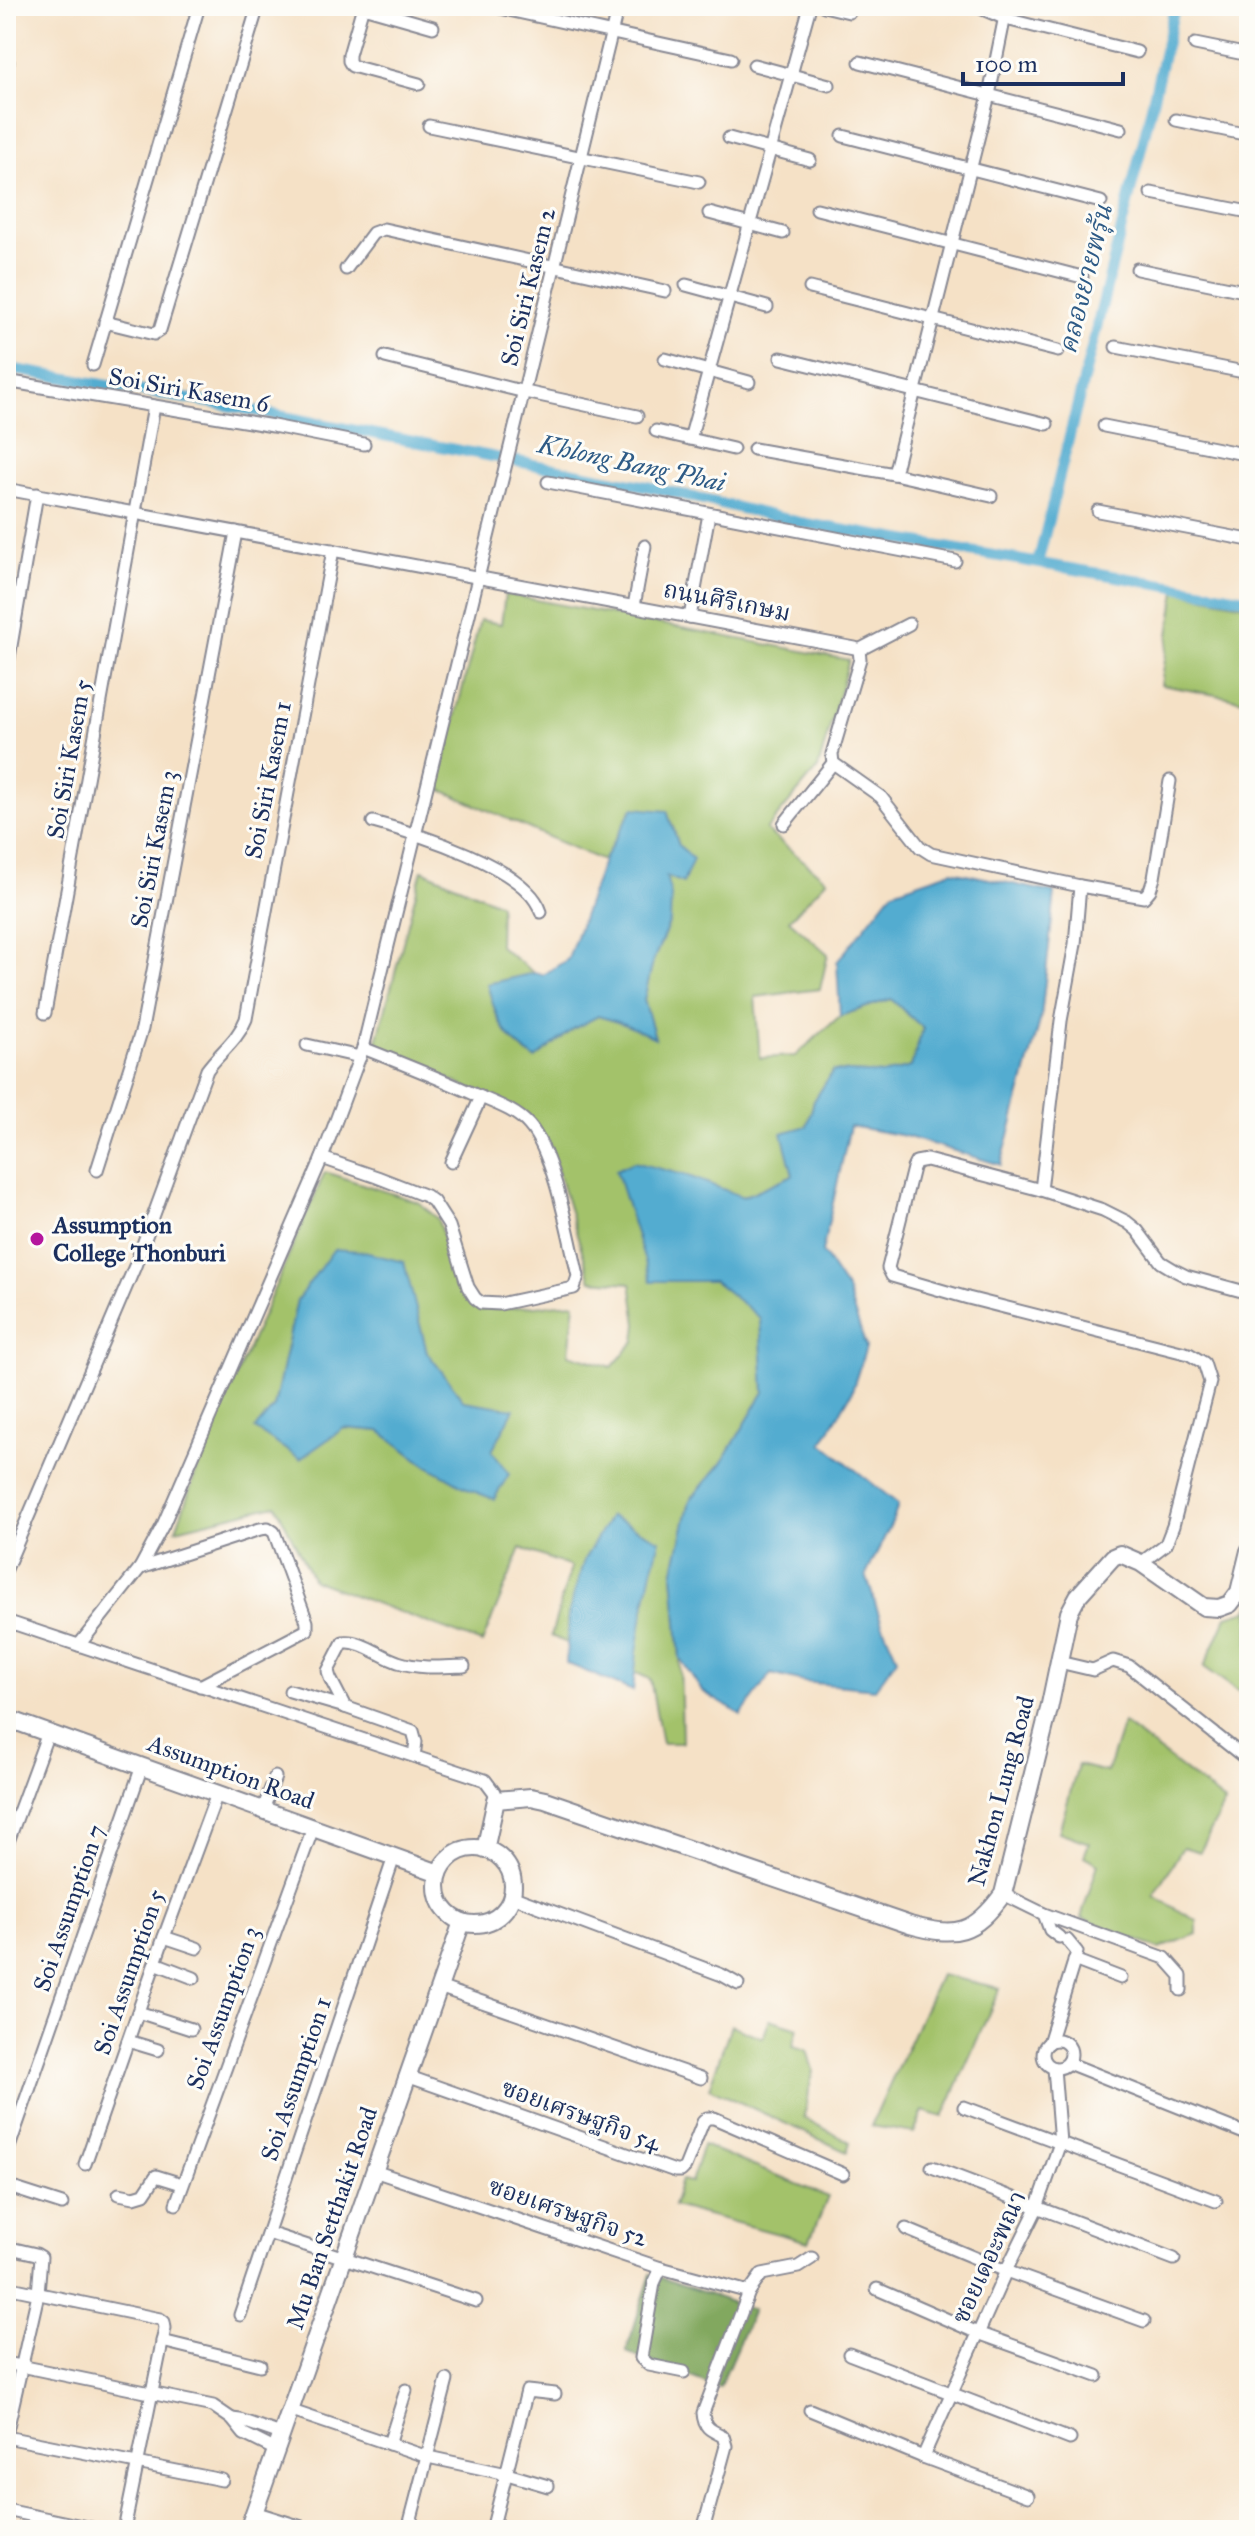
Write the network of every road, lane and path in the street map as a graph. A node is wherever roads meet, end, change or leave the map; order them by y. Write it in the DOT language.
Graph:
graph roads {
  1 [pos="199,6"];
  2 [pos="258,6"];
  3 [pos="363,6"];
  4 [pos="491,6"];
  5 [pos="618,6"];
  6 [pos="810,6"];
  7 [pos="824,6"];
  8 [pos="976,6"];
  9 [pos="1007,6"];
  10 [pos="849,12"];
  11 [pos="1006,19"];
  12 [pos="433,27"];
  13 [pos="612,33"];
  14 [pos="1195,44"];
  15 [pos="1137,52"];
  16 [pos="1249,55"];
  17 [pos="731,59"];
  18 [pos="860,62"];
  19 [pos="754,65"];
  20 [pos="791,75"];
  21 [pos="419,84"];
  22 [pos="829,85"];
  23 [pos="989,95"];
  24 [pos="1176,120"];
  25 [pos="429,126"];
  26 [pos="1121,129"];
  27 [pos="1249,135"];
  28 [pos="843,136"];
  29 [pos="729,138"];
  30 [pos="771,149"];
  31 [pos="583,158"];
  32 [pos="810,160"];
  33 [pos="971,169"];
  34 [pos="699,182"];
  35 [pos="1151,193"];
  36 [pos="1101,202"];
  37 [pos="817,209"];
  38 [pos="1249,212"];
  39 [pos="709,213"];
  40 [pos="751,224"];
  41 [pos="783,233"];
  42 [pos="952,244"];
  43 [pos="555,266"];
  44 [pos="346,269"];
  45 [pos="1137,269"];
  46 [pos="1082,277"];
  47 [pos="686,285"];
  48 [pos="810,288"];
  49 [pos="665,291"];
  50 [pos="1249,292"];
  51 [pos="729,296"];
  52 [pos="767,307"];
  53 [pos="933,320"];
  54 [pos="105,322"];
  55 [pos="1116,347"];
  56 [pos="1058,351"];
  57 [pos="385,357"];
  58 [pos="781,358"];
  59 [pos="665,359"];
  60 [pos="93,365"];
  61 [pos="708,371"];
  62 [pos="1249,373"];
  63 [pos="6,381"];
  64 [pos="749,382"];
  65 [pos="914,390"];
  66 [pos="525,392"];
  67 [pos="154,406"];
  68 [pos="637,416"];
  69 [pos="1047,424"];
  70 [pos="1104,426"];
  71 [pos="656,431"];
  72 [pos="690,439"];
  73 [pos="364,444"];
  74 [pos="733,449"];
  75 [pos="754,449"];
  76 [pos="1249,455"];
  77 [pos="894,474"];
  78 [pos="548,482"];
  79 [pos="6,489"];
  80 [pos="37,494"];
  81 [pos="991,496"];
  82 [pos="1098,511"];
  83 [pos="135,512"];
  84 [pos="709,514"];
  85 [pos="236,532"];
  86 [pos="1249,538"];
  87 [pos="645,546"];
  88 [pos="333,550"];
  89 [pos="955,561"];
  90 [pos="478,579"];
  91 [pos="634,606"];
  92 [pos="690,617"];
  93 [pos="909,624"];
  94 [pos="859,650"];
  95 [pos="6,675"];
  96 [pos="833,763"];
  97 [pos="1170,781"];
  98 [pos="373,822"];
  99 [pos="784,824"];
  100 [pos="417,834"];
  101 [pos="1080,886"];
  102 [pos="541,912"];
  103 [pos="45,1013"];
  104 [pos="307,1045"];
  105 [pos="362,1052"];
  106 [pos="481,1097"];
  107 [pos="322,1158"];
  108 [pos="451,1162"];
  109 [pos="97,1170"];
  110 [pos="1041,1190"];
  111 [pos="1249,1293"];
  112 [pos="1249,1551"];
  113 [pos="1141,1563"];
  114 [pos="140,1568"];
  115 [pos="6,1569"];
  116 [pos="6,1621"];
  117 [pos="79,1645"];
  118 [pos="1059,1662"];
  119 [pos="464,1666"];
  120 [pos="200,1686"];
  121 [pos="290,1691"];
  122 [pos="345,1707"];
  123 [pos="6,1718"];
  124 [pos="48,1733"];
  125 [pos="414,1756"];
  126 [pos="1249,1761"];
  127 [pos="142,1766"];
  128 [pos="275,1777"];
  129 [pos="217,1794"];
  130 [pos="496,1800"];
  131 [pos="263,1810"];
  132 [pos="313,1828"];
  133 [pos="6,1847"];
  134 [pos="485,1850"];
  135 [pos="394,1857"];
  136 [pos="439,1873"];
  137 [pos="1003,1894"];
  138 [pos="511,1896"];
  139 [pos="1044,1914"];
  140 [pos="462,1922"];
  141 [pos="164,1937"];
  142 [pos="197,1948"];
  143 [pos="1074,1960"];
  144 [pos="155,1963"];
  145 [pos="194,1978"];
  146 [pos="1121,1978"];
  147 [pos="738,1984"];
  148 [pos="439,1987"];
  149 [pos="1181,1990"];
  150 [pos="138,2012"];
  151 [pos="191,2029"];
  152 [pos="128,2041"];
  153 [pos="1049,2043"];
  154 [pos="158,2050"];
  155 [pos="1068,2063"];
  156 [pos="1054,2068"];
  157 [pos="407,2076"];
  158 [pos="701,2078"];
  159 [pos="964,2107"];
  160 [pos="1249,2135"];
  161 [pos="1060,2143"];
  162 [pos="6,2156"];
  163 [pos="85,2164"];
  164 [pos="932,2167"];
  165 [pos="374,2171"];
  166 [pos="843,2174"];
  167 [pos="182,2184"];
  168 [pos="6,2186"];
  169 [pos="119,2194"];
  170 [pos="1216,2201"];
  171 [pos="62,2204"];
  172 [pos="176,2204"];
  173 [pos="1037,2208"];
  174 [pos="906,2229"];
  175 [pos="268,2233"];
  176 [pos="6,2247"];
  177 [pos="812,2258"];
  178 [pos="343,2259"];
  179 [pos="1174,2259"];
  180 [pos="661,2268"];
  181 [pos="1006,2271"];
  182 [pos="6,2287"];
  183 [pos="877,2289"];
  184 [pos="749,2292"];
  185 [pos="38,2294"];
  186 [pos="476,2301"];
  187 [pos="240,2315"];
  188 [pos="1144,2321"];
  189 [pos="978,2333"];
  190 [pos="162,2341"];
  191 [pos="849,2354"];
  192 [pos="6,2363"];
  193 [pos="260,2365"];
  194 [pos="21,2366"];
  195 [pos="684,2372"];
  196 [pos="1097,2376"];
  197 [pos="447,2380"];
  198 [pos="406,2390"];
  199 [pos="154,2392"];
  200 [pos="555,2394"];
  201 [pos="950,2394"];
  202 [pos="289,2410"];
  203 [pos="810,2410"];
  204 [pos="6,2436"];
  205 [pos="1070,2439"];
  206 [pos="278,2442"];
  207 [pos="389,2444"];
  208 [pos="428,2457"];
  209 [pos="923,2457"];
  210 [pos="137,2463"];
  211 [pos="507,2474"];
  212 [pos="222,2480"];
  213 [pos="548,2486"];
  214 [pos="1028,2496"];
  215 [pos="6,2510"];
  216 [pos="254,2512"];
  217 [pos="101,2530"];
  218 [pos="124,2530"];
  219 [pos="248,2530"];
  220 [pos="311,2530"];
  221 [pos="408,2530"];
  222 [pos="492,2530"];
  223 [pos="703,2530"];
  1 -- 54 [label="street"];
  2 -- 54 [label="street"];
  3 -- 12 [label="street"];
  3 -- 21 [label="street"];
  4 -- 13 [label="street"];
  5 -- 13 [label="street, Soi Siri Kasem 2"];
  6 -- 20 [label="street"];
  7 -- 10 [label="street"];
  8 -- 11 [label="street"];
  9 -- 11 [label="street"];
  11 -- 15 [label="street"];
  11 -- 23 [label="street"];
  13 -- 17 [label="street"];
  13 -- 31 [label="street, Soi Siri Kasem 2"];
  14 -- 16 [label="street"];
  18 -- 23 [label="street"];
  19 -- 20 [label="street"];
  20 -- 22 [label="street"];
  20 -- 30 [label="street"];
  23 -- 26 [label="street"];
  23 -- 33 [label="street"];
  24 -- 27 [label="street"];
  25 -- 31 [label="street"];
  28 -- 33 [label="street"];
  29 -- 30 [label="street"];
  30 -- 32 [label="street"];
  30 -- 40 [label="street"];
  31 -- 34 [label="street"];
  31 -- 43 [label="street, Soi Siri Kasem 2"];
  33 -- 36 [label="street"];
  33 -- 42 [label="street"];
  35 -- 38 [label="street"];
  37 -- 42 [label="street"];
  39 -- 40 [label="street"];
  40 -- 41 [label="street"];
  40 -- 51 [label="street"];
  42 -- 46 [label="street"];
  42 -- 53 [label="street"];
  43 -- 44 [label="street"];
  43 -- 49 [label="street"];
  43 -- 66 [label="street, Soi Siri Kasem 2"];
  45 -- 50 [label="street"];
  47 -- 51 [label="street"];
  48 -- 53 [label="street"];
  51 -- 52 [label="street"];
  51 -- 61 [label="street"];
  53 -- 56 [label="street"];
  53 -- 65 [label="street"];
  54 -- 60 [label="street"];
  55 -- 62 [label="street"];
  57 -- 66 [label="street"];
  58 -- 65 [label="street"];
  59 -- 61 [label="street"];
  61 -- 64 [label="street"];
  61 -- 72 [label="street"];
  63 -- 67 [label="street, Soi Siri Kasem 6"];
  65 -- 69 [label="street"];
  65 -- 77 [label="street"];
  66 -- 68 [label="street"];
  66 -- 90 [label="street, Soi Siri Kasem 2"];
  67 -- 73 [label="street, Soi Siri Kasem 6"];
  67 -- 83 [label="street, Soi Siri Kasem 5"];
  70 -- 76 [label="street"];
  71 -- 72 [label="street"];
  72 -- 74 [label="street"];
  75 -- 77 [label="street"];
  77 -- 81 [label="street"];
  78 -- 84 [label="street"];
  79 -- 80 [label="street, ถนนศิริเกษม"];
  80 -- 83 [label="street, ถนนศิริเกษม"];
  80 -- 95 [label="street"];
  82 -- 86 [label="street"];
  83 -- 85 [label="street, ถนนศิริเกษม"];
  83 -- 103 [label="street, Soi Siri Kasem 5"];
  84 -- 89 [label="street"];
  84 -- 92 [label="street"];
  85 -- 88 [label="street, ถนนศิริเกษม"];
  85 -- 109 [label="street, Soi Siri Kasem 3"];
  87 -- 91 [label="street"];
  88 -- 90 [label="street, ถนนศิริเกษม"];
  88 -- 115 [label="street, Soi Siri Kasem 1"];
  90 -- 91 [label="street, ถนนศิริเกษม"];
  90 -- 100 [label="street, Soi Siri Kasem 2"];
  91 -- 92 [label="street, ถนนศิริเกษม"];
  92 -- 94 [label="street, ถนนศิริเกษม"];
  93 -- 94 [label="street"];
  94 -- 96 [label="street"];
  96 -- 99 [label="street"];
  96 -- 101 [label="street"];
  97 -- 101 [label="street"];
  98 -- 100 [label="street"];
  100 -- 102 [label="street"];
  100 -- 105 [label="street, Soi Siri Kasem 2"];
  101 -- 110 [label="street"];
  104 -- 105 [label="street"];
  105 -- 106 [label="street"];
  105 -- 107 [label="street, Soi Siri Kasem 2"];
  106 -- 107 [label="street"];
  106 -- 108 [label="street"];
  107 -- 114 [label="street, Soi Siri Kasem 2"];
  110 -- 111 [label="street"];
  110 -- 113 [label="street"];
  112 -- 113 [label="street"];
  113 -- 118 [label="street, Nakhon Lung Road"];
  114 -- 117 [label="street, Soi Siri Kasem 2"];
  114 -- 120 [label="street"];
  116 -- 117 [label="street"];
  117 -- 120 [label="street"];
  118 -- 126 [label="street"];
  118 -- 137 [label="street, Nakhon Lung Road"];
  119 -- 122 [label="street"];
  120 -- 125 [label="street"];
  121 -- 122 [label="street"];
  122 -- 125 [label="street"];
  123 -- 124 [label="street, Assumption Road"];
  124 -- 127 [label="street, Assumption Road"];
  124 -- 133 [label="street"];
  125 -- 130 [label="street"];
  127 -- 129 [label="street, Assumption Road"];
  127 -- 162 [label="street, Soi Assumption 7"];
  128 -- 131 [label="street"];
  129 -- 131 [label="street, Assumption Road"];
  129 -- 141 [label="street, Soi Assumption 5"];
  130 -- 134 [label="street"];
  130 -- 137 [label="street, Nakhon Lung Road"];
  131 -- 132 [label="street, Assumption Road"];
  132 -- 135 [label="street, Assumption Road"];
  132 -- 167 [label="street, Soi Assumption 3"];
  134 -- 136 [label="street"];
  134 -- 138 [label="street"];
  135 -- 136 [label="street, Assumption Road"];
  135 -- 175 [label="street, Soi Assumption 1"];
  136 -- 140 [label="street"];
  137 -- 139 [label="street"];
  138 -- 140 [label="street"];
  138 -- 147 [label="street"];
  139 -- 143 [label="street"];
  139 -- 149 [label="street"];
  140 -- 148 [label="street, Mu Ban Setthakit Road"];
  141 -- 142 [label="street"];
  141 -- 144 [label="street, Soi Assumption 5"];
  143 -- 146 [label="street"];
  143 -- 153 [label="street, ซอยเดอะพณา"];
  144 -- 145 [label="street"];
  144 -- 150 [label="street, Soi Assumption 5"];
  148 -- 157 [label="street, Mu Ban Setthakit Road"];
  148 -- 158 [label="street"];
  150 -- 151 [label="street"];
  150 -- 152 [label="street, Soi Assumption 5"];
  152 -- 154 [label="street"];
  152 -- 163 [label="street, Soi Assumption 5"];
  153 -- 155 [label="street"];
  153 -- 156 [label="street, ซอยเดอะพณา"];
  155 -- 156 [label="street"];
  155 -- 160 [label="street"];
  156 -- 161 [label="street, ซอยเดอะพณา"];
  157 -- 165 [label="street, Mu Ban Setthakit Road"];
  157 -- 166 [label="street, ซอยเศรษฐกิจ 54"];
  159 -- 161 [label="street"];
  161 -- 170 [label="street"];
  161 -- 173 [label="street, ซอยเดอะพณา"];
  164 -- 173 [label="street"];
  165 -- 178 [label="street, Mu Ban Setthakit Road"];
  165 -- 180 [label="street, ซอยเศรษฐกิจ 52"];
  167 -- 169 [label="street"];
  167 -- 172 [label="street, Soi Assumption 3"];
  168 -- 171 [label="street"];
  173 -- 179 [label="street"];
  173 -- 181 [label="street, ซอยเดอะพณา"];
  174 -- 181 [label="street"];
  175 -- 178 [label="street"];
  175 -- 187 [label="street, Soi Assumption 1"];
  176 -- 185 [label="street"];
  177 -- 184 [label="street"];
  178 -- 186 [label="street"];
  178 -- 202 [label="street, Mu Ban Setthakit Road"];
  180 -- 184 [label="street, ซอยเศรษฐกิจ 52"];
  180 -- 195 [label="street"];
  181 -- 188 [label="street"];
  181 -- 189 [label="street, ซอยเดอะพณา"];
  182 -- 185 [label="street"];
  183 -- 189 [label="street"];
  184 -- 223 [label="street"];
  185 -- 190 [label="street"];
  185 -- 194 [label="street"];
  189 -- 196 [label="street"];
  189 -- 201 [label="street, ซอยเดอะพณา"];
  190 -- 193 [label="street"];
  190 -- 199 [label="street"];
  191 -- 201 [label="street"];
  192 -- 194 [label="street"];
  194 -- 199 [label="street"];
  194 -- 204 [label="street"];
  197 -- 208 [label="street"];
  198 -- 207 [label="street"];
  199 -- 206 [label="street"];
  199 -- 210 [label="street"];
  200 -- 211 [label="street"];
  201 -- 205 [label="street"];
  201 -- 209 [label="street, ซอยเดอะพณา"];
  202 -- 206 [label="street, Mu Ban Setthakit Road"];
  202 -- 207 [label="street"];
  203 -- 209 [label="street"];
  204 -- 210 [label="street"];
  206 -- 216 [label="street, Mu Ban Setthakit Road"];
  207 -- 208 [label="street"];
  208 -- 211 [label="street"];
  208 -- 221 [label="street"];
  209 -- 214 [label="street"];
  210 -- 212 [label="street"];
  210 -- 218 [label="street"];
  211 -- 213 [label="street"];
  211 -- 222 [label="street"];
  215 -- 217 [label="street"];
  216 -- 219 [label="street, Mu Ban Setthakit Road"];
  216 -- 220 [label="street"];
}
